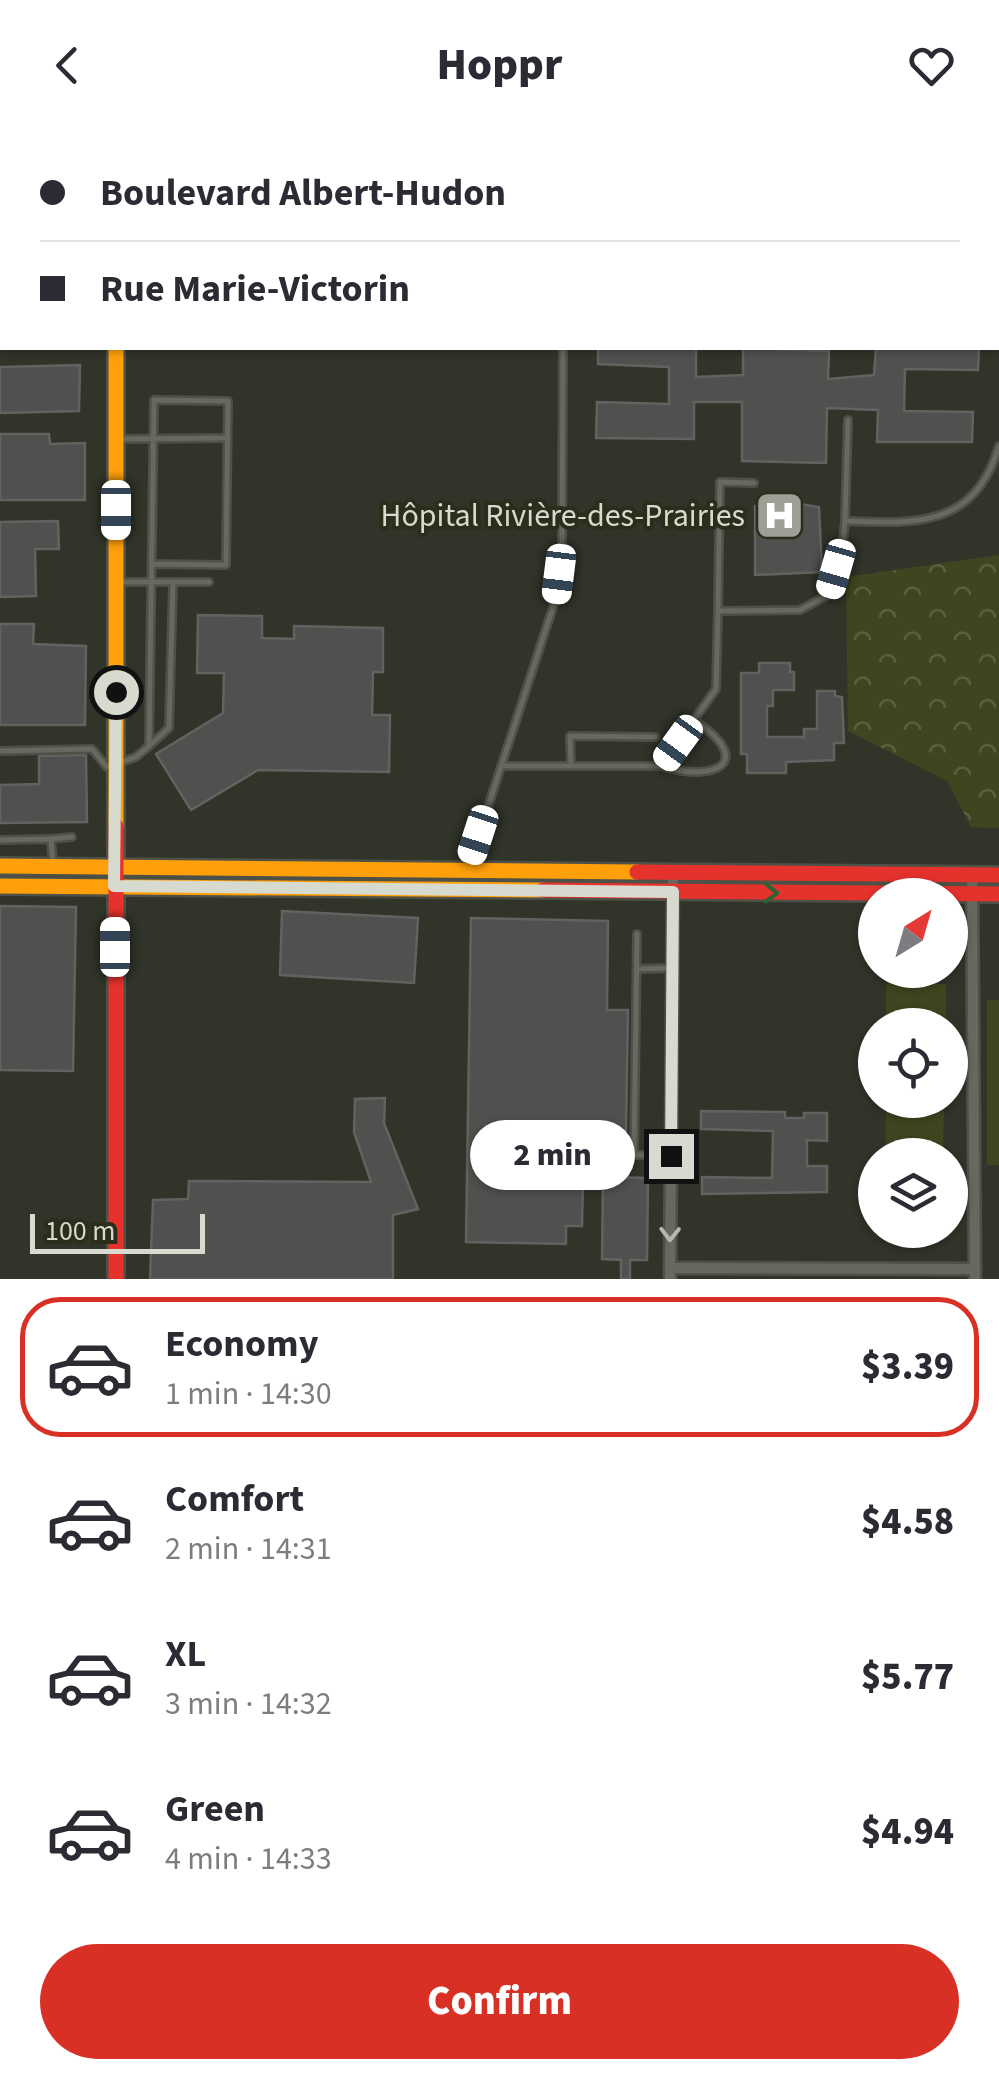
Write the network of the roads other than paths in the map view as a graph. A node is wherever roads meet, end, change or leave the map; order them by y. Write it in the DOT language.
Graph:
graph roads {
  1 [pos="116,350"];
  2 [pos="562,350"];
  3 [pos="848,420"];
  4 [pos="154,438"];
  5 [pos="228,438"];
  6 [pos="116,439"];
  7 [pos="999,446"];
  8 [pos="754,483"];
  9 [pos="844,521"];
  10 [pos="152,564"];
  11 [pos="115,582"];
  12 [pos="152,582"];
  13 [pos="173,582"];
  14 [pos="209,582"];
  15 [pos="718,611"];
  16 [pos="694,720"];
  17 [pos="655,736"];
  18 [pos="148,746"];
  19 [pos="0,751"];
  20 [pos="117,766"];
  21 [pos="501,766"];
  22 [pos="572,766"];
  23 [pos="660,766"];
  24 [pos="72,837"];
  25 [pos="51,839"];
  26 [pos="0,840"];
  27 [pos="0,866"];
  28 [pos="53,867"];
  29 [pos="115,867"];
  30 [pos="475,870"];
  31 [pos="673,872"];
  32 [pos="999,875"];
  33 [pos="972,876"];
  34 [pos="0,886"];
  35 [pos="114,886"];
  36 [pos="482,890"];
  37 [pos="673,892"];
  38 [pos="972,894"];
  39 [pos="999,894"];
  40 [pos="637,934"];
  41 [pos="636,968"];
  42 [pos="672,968"];
  43 [pos="599,1155"];
  44 [pos="634,1155"];
  45 [pos="671,1156"];
  46 [pos="670,1273"];
  47 [pos="975,1274"];
  48 [pos="116,1279"];
  1 -- 6 [label="street"];
  2 -- 21 [label="lane"];
  3 -- 9 [label="lane"];
  4 -- 5 [label="lane"];
  4 -- 5 [label="lane"];
  4 -- 6 [label="lane"];
  4 -- 10 [label="lane"];
  5 -- 10 [label="lane"];
  6 -- 11 [label="street"];
  7 -- 9 [label="lane"];
  8 -- 15 [label="lane"];
  9 -- 15 [label="lane"];
  10 -- 12 [label="lane"];
  11 -- 12 [label="lane"];
  11 -- 20 [label="street"];
  12 -- 13 [label="lane"];
  12 -- 18 [label="lane"];
  13 -- 14 [label="lane"];
  13 -- 18 [label="lane"];
  15 -- 16 [label="lane"];
  16 -- 23 [label="lane"];
  16 -- 23 [label="lane"];
  17 -- 22 [label="lane"];
  18 -- 20 [label="lane"];
  19 -- 20 [label="lane"];
  20 -- 29 [label="street"];
  21 -- 22 [label="lane"];
  21 -- 30 [label="lane"];
  22 -- 23 [label="lane"];
  24 -- 25 [label="lane"];
  25 -- 26 [label="lane"];
  25 -- 28 [label="lane"];
  27 -- 28 [label="street"];
  28 -- 29 [label="street"];
  29 -- 30 [label="street"];
  29 -- 35 [label="street"];
  30 -- 31 [label="street"];
  30 -- 36 [label="lane"];
  31 -- 33 [label="street"];
  31 -- 37 [label="street"];
  32 -- 33 [label="street"];
  33 -- 38 [label="street"];
  34 -- 35 [label="street"];
  35 -- 36 [label="street"];
  35 -- 48 [label="street"];
  36 -- 37 [label="street"];
  37 -- 38 [label="street, one-way"];
  37 -- 42 [label="street"];
  38 -- 39 [label="street"];
  38 -- 47 [label="street"];
  40 -- 41 [label="lane"];
  41 -- 42 [label="lane"];
  41 -- 44 [label="lane"];
  42 -- 45 [label="street"];
  43 -- 44 [label="lane"];
  44 -- 45 [label="lane"];
  45 -- 46 [label="street, one-way"];
  46 -- 47 [label="street"];
}
